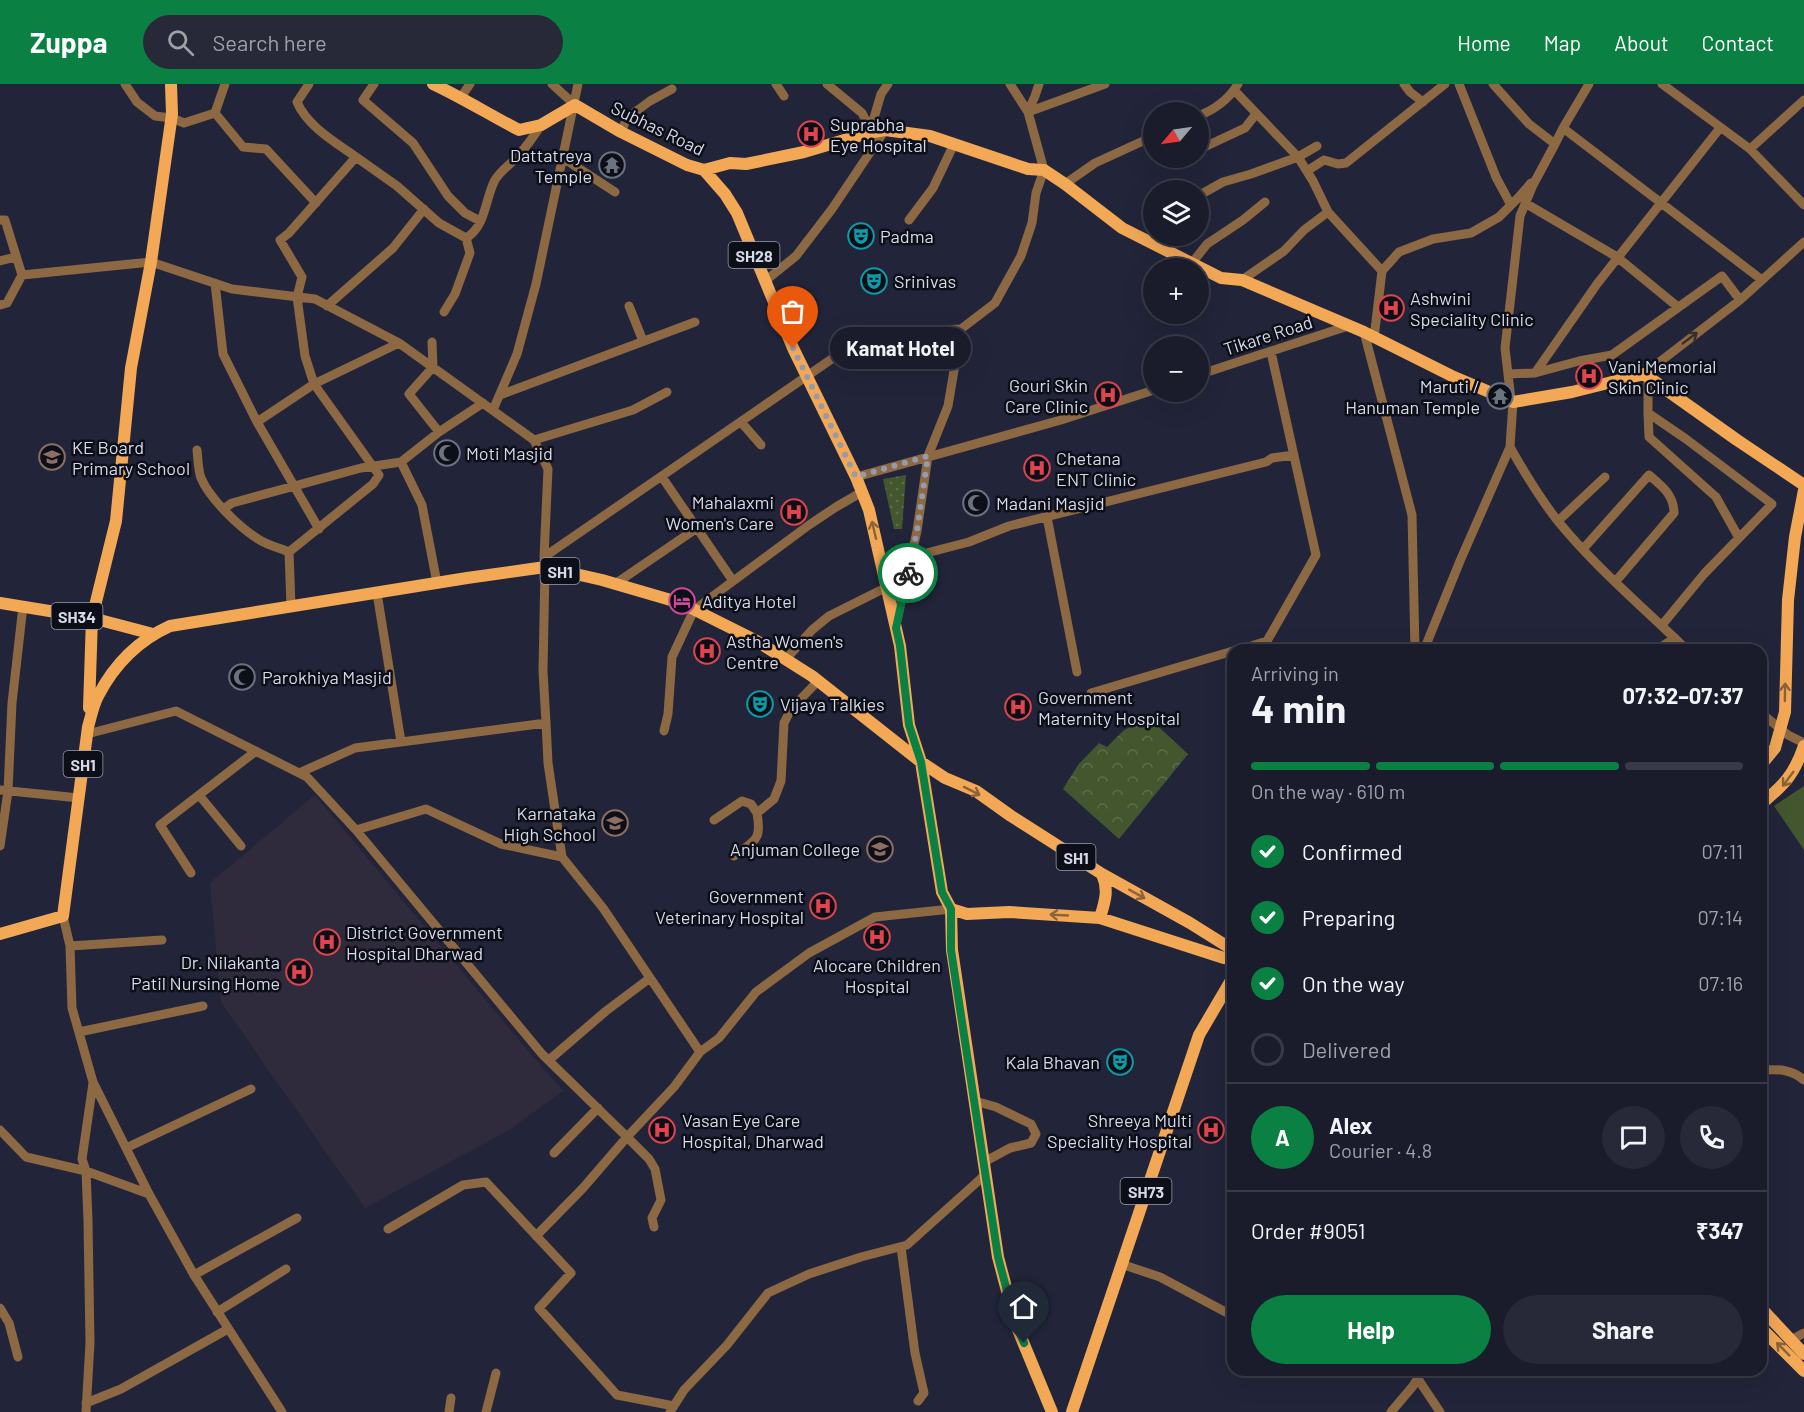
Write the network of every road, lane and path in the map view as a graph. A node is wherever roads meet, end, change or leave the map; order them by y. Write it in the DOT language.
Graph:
graph roads {
  1 [pos="125,84"];
  2 [pos="171,84"];
  3 [pos="225,84"];
  4 [pos="309,84"];
  5 [pos="374,84"];
  6 [pos="433,84"];
  7 [pos="470,84"];
  8 [pos="552,84"];
  9 [pos="578,84"];
  10 [pos="776,84"];
  11 [pos="827,84"];
  12 [pos="888,84"];
  13 [pos="1010,84"];
  14 [pos="1039,84"];
  15 [pos="1105,84"];
  16 [pos="1404,84"];
  17 [pos="1445,84"];
  18 [pos="1459,84"];
  19 [pos="1493,84"];
  20 [pos="1589,84"];
  21 [pos="1662,84"];
  22 [pos="1236,87"];
  23 [pos="672,89"];
  24 [pos="784,96"];
  25 [pos="461,97"];
  26 [pos="1804,99"];
  27 [pos="1422,102"];
  28 [pos="575,105"];
  29 [pos="1028,112"];
  30 [pos="1209,112"];
  31 [pos="215,113"];
  32 [pos="1256,114"];
  33 [pos="172,118"];
  34 [pos="541,125"];
  35 [pos="1563,128"];
  36 [pos="1720,128"];
  37 [pos="872,130"];
  38 [pos="885,130"];
  39 [pos="621,132"];
  40 [pos="1143,141"];
  41 [pos="954,144"];
  42 [pos="1556,144"];
  43 [pos="1209,145"];
  44 [pos="1317,146"];
  45 [pos="1750,149"];
  46 [pos="356,157"];
  47 [pos="1298,157"];
  48 [pos="563,158"];
  49 [pos="704,170"];
  50 [pos="1044,170"];
  51 [pos="1541,170"];
  52 [pos="1307,171"];
  53 [pos="1065,184"];
  54 [pos="1209,190"];
  55 [pos="615,192"];
  56 [pos="1265,202"];
  57 [pos="316,203"];
  58 [pos="1525,203"];
  59 [pos="1662,204"];
  60 [pos="1511,205"];
  61 [pos="1804,205"];
  62 [pos="424,209"];
  63 [pos="1328,212"];
  64 [pos="0,220"];
  65 [pos="909,220"];
  66 [pos="480,221"];
  67 [pos="1143,235"];
  68 [pos="466,238"];
  69 [pos="1804,242"];
  70 [pos="1164,246"];
  71 [pos="15,257"];
  72 [pos="1617,257"];
  73 [pos="1184,258"];
  74 [pos="1196,258"];
  75 [pos="0,261"];
  76 [pos="151,262"];
  77 [pos="1382,271"];
  78 [pos="1209,272"];
  79 [pos="22,275"];
  80 [pos="1242,280"];
  81 [pos="1762,280"];
  82 [pos="765,281"];
  83 [pos="215,283"];
  84 [pos="297,297"];
  85 [pos="1740,300"];
  86 [pos="0,305"];
  87 [pos="327,306"];
  88 [pos="629,306"];
  89 [pos="1678,307"];
  90 [pos="444,312"];
  91 [pos="695,322"];
  92 [pos="1348,326"];
  93 [pos="961,329"];
  94 [pos="1369,335"];
  95 [pos="643,341"];
  96 [pos="432,342"];
  97 [pos="399,343"];
  98 [pos="1271,352"];
  99 [pos="433,367"];
  100 [pos="1209,372"];
  101 [pos="1535,373"];
  102 [pos="1508,374"];
  103 [pos="1646,375"];
  104 [pos="807,377"];
  105 [pos="314,384"];
  106 [pos="667,392"];
  107 [pos="1143,394"];
  108 [pos="500,395"];
  109 [pos="1513,402"];
  110 [pos="483,403"];
  111 [pos="494,410"];
  112 [pos="1648,414"];
  113 [pos="257,422"];
  114 [pos="741,422"];
  115 [pos="439,432"];
  116 [pos="534,440"];
  117 [pos="761,445"];
  118 [pos="1510,447"];
  119 [pos="196,450"];
  120 [pos="1294,455"];
  121 [pos="928,456"];
  122 [pos="401,462"];
  123 [pos="374,468"];
  124 [pos="662,477"];
  125 [pos="856,477"];
  126 [pos="1605,477"];
  127 [pos="1804,485"];
  128 [pos="295,487"];
  129 [pos="1804,490"];
  130 [pos="862,492"];
  131 [pos="225,508"];
  132 [pos="1047,517"];
  133 [pos="1558,521"];
  134 [pos="697,528"];
  135 [pos="319,529"];
  136 [pos="1739,538"];
  137 [pos="1583,549"];
  138 [pos="289,552"];
  139 [pos="912,557"];
  140 [pos="544,562"];
  141 [pos="733,581"];
  142 [pos="1616,581"];
  143 [pos="437,583"];
  144 [pos="615,584"];
  145 [pos="887,587"];
  146 [pos="377,592"];
  147 [pos="0,603"];
  148 [pos="23,606"];
  149 [pos="291,606"];
  150 [pos="694,610"];
  151 [pos="92,618"];
  152 [pos="1662,626"];
  153 [pos="896,628"];
  154 [pos="153,634"];
  155 [pos="1675,638"];
  156 [pos="1258,644"];
  157 [pos="1415,644"];
  158 [pos="1426,644"];
  159 [pos="1666,644"];
  160 [pos="1681,644"];
  161 [pos="1227,653"];
  162 [pos="786,659"];
  163 [pos="1077,672"];
  164 [pos="818,681"];
  165 [pos="1091,693"];
  166 [pos="0,702"];
  167 [pos="12,703"];
  168 [pos="1767,718"];
  169 [pos="546,723"];
  170 [pos="1780,729"];
  171 [pos="88,731"];
  172 [pos="664,731"];
  173 [pos="401,742"];
  174 [pos="1804,745"];
  175 [pos="256,751"];
  176 [pos="1767,758"];
  177 [pos="921,762"];
  178 [pos="299,773"];
  179 [pos="4,790"];
  180 [pos="199,795"];
  181 [pos="79,798"];
  182 [pos="1767,799"];
  183 [pos="757,813"];
  184 [pos="714,820"];
  185 [pos="356,830"];
  186 [pos="0,846"];
  187 [pos="241,846"];
  188 [pos="734,856"];
  189 [pos="562,857"];
  190 [pos="191,873"];
  191 [pos="1102,874"];
  192 [pos="951,909"];
  193 [pos="63,916"];
  194 [pos="1100,918"];
  195 [pos="0,934"];
  196 [pos="162,940"];
  197 [pos="70,946"];
  198 [pos="1227,946"];
  199 [pos="1227,958"];
  200 [pos="650,978"];
  201 [pos="1227,987"];
  202 [pos="203,1006"];
  203 [pos="79,1032"];
  204 [pos="700,1052"];
  205 [pos="549,1060"];
  206 [pos="1767,1070"];
  207 [pos="1804,1080"];
  208 [pos="93,1082"];
  209 [pos="251,1089"];
  210 [pos="975,1101"];
  211 [pos="598,1108"];
  212 [pos="0,1130"];
  213 [pos="627,1137"];
  214 [pos="126,1148"];
  215 [pos="554,1153"];
  216 [pos="985,1168"];
  217 [pos="86,1171"];
  218 [pos="149,1194"];
  219 [pos="297,1218"];
  220 [pos="654,1227"];
  221 [pos="388,1229"];
  222 [pos="536,1236"];
  223 [pos="901,1247"];
  224 [pos="1121,1264"];
  225 [pos="286,1269"];
  226 [pos="194,1275"];
  227 [pos="0,1308"];
  228 [pos="217,1312"];
  229 [pos="1227,1313"];
  230 [pos="1767,1314"];
  231 [pos="228,1329"];
  232 [pos="1804,1333"];
  233 [pos="1767,1334"];
  234 [pos="1791,1340"];
  235 [pos="1804,1354"];
  236 [pos="18,1357"];
  237 [pos="1804,1371"];
  238 [pos="495,1373"];
  239 [pos="1420,1376"];
  240 [pos="1418,1379"];
  241 [pos="451,1398"];
  242 [pos="918,1401"];
  243 [pos="86,1407"];
  244 [pos="672,1409"];
  245 [pos="282,1412"];
  246 [pos="449,1412"];
  247 [pos="486,1412"];
  248 [pos="1052,1412"];
  249 [pos="1072,1412"];
  250 [pos="1391,1412"];
  251 [pos="1440,1412"];
  1 -- 33 [label="street"];
  2 -- 33 [label="main road"];
  3 -- 31 [label="street"];
  4 -- 46 [label="street"];
  5 -- 66 [label="street"];
  6 -- 25 [label="main road"];
  7 -- 25 [label="street"];
  8 -- 28 [label="street"];
  9 -- 28 [label="street"];
  10 -- 24 [label="street"];
  11 -- 37 [label="street"];
  12 -- 37 [label="street"];
  13 -- 29 [label="street"];
  14 -- 29 [label="street"];
  15 -- 29 [label="street"];
  16 -- 27 [label="street"];
  17 -- 27 [label="street"];
  18 -- 60 [label="street"];
  19 -- 42 [label="street"];
  20 -- 35 [label="street"];
  21 -- 36 [label="street"];
  22 -- 30 [label="street"];
  22 -- 32 [label="street"];
  23 -- 39 [label="street"];
  25 -- 34 [label="main road"];
  26 -- 45 [label="street"];
  27 -- 52 [label="street"];
  28 -- 34 [label="main road"];
  28 -- 39 [label="main road, Subhas Road / SH28"];
  28 -- 48 [label="street"];
  29 -- 50 [label="street"];
  31 -- 33 [label="street"];
  31 -- 57 [label="street"];
  32 -- 43 [label="street"];
  32 -- 47 [label="street"];
  33 -- 76 [label="main road"];
  34 -- 66 [label="street"];
  35 -- 42 [label="street"];
  35 -- 59 [label="street"];
  36 -- 45 [label="street"];
  36 -- 59 [label="street"];
  37 -- 38 [label="main road"];
  37 -- 49 [label="main road"];
  38 -- 41 [label="main road"];
  38 -- 82 [label="street"];
  39 -- 49 [label="main road, Subhas Road / SH28"];
  40 -- 53 [label="street"];
  41 -- 50 [label="main road"];
  41 -- 65 [label="street"];
  42 -- 51 [label="street"];
  44 -- 47 [label="street"];
  45 -- 61 [label="street"];
  46 -- 57 [label="street"];
  46 -- 62 [label="street"];
  47 -- 52 [label="street"];
  47 -- 54 [label="street"];
  48 -- 55 [label="street"];
  48 -- 108 [label="street"];
  49 -- 82 [label="main road, Subhas Road / SH28"];
  50 -- 53 [label="main road"];
  50 -- 93 [label="street"];
  51 -- 58 [label="street"];
  51 -- 60 [label="street"];
  52 -- 63 [label="street"];
  53 -- 67 [label="main road"];
  56 -- 74 [label="street"];
  57 -- 84 [label="street"];
  58 -- 72 [label="street"];
  58 -- 102 [label="street"];
  59 -- 72 [label="street"];
  59 -- 81 [label="street"];
  60 -- 77 [label="street"];
  62 -- 68 [label="street"];
  62 -- 87 [label="street"];
  63 -- 77 [label="street"];
  63 -- 80 [label="street"];
  64 -- 71 [label="street"];
  66 -- 68 [label="street"];
  68 -- 90 [label="street"];
  69 -- 81 [label="street"];
  70 -- 73 [label="main road"];
  71 -- 75 [label="street"];
  71 -- 79 [label="street"];
  72 -- 89 [label="street"];
  72 -- 101 [label="street"];
  76 -- 79 [label="street"];
  76 -- 83 [label="street"];
  76 -- 151 [label="main road"];
  77 -- 94 [label="street"];
  78 -- 80 [label="main road"];
  79 -- 86 [label="street"];
  80 -- 92 [label="main road"];
  81 -- 85 [label="street"];
  82 -- 104 [label="main road, Subhas Road / SH28"];
  83 -- 84 [label="street"];
  83 -- 113 [label="street"];
  84 -- 87 [label="street"];
  84 -- 105 [label="street"];
  85 -- 89 [label="street"];
  103 -- 85 [label="street, one-way"];
  87 -- 97 [label="street"];
  88 -- 95 [label="street"];
  89 -- 101 [label="street"];
  91 -- 95 [label="street"];
  92 -- 94 [label="main road"];
  92 -- 98 [label="street, Tikare Road"];
  93 -- 104 [label="street"];
  93 -- 121 [label="street"];
  94 -- 109 [label="main road"];
  94 -- 157 [label="street"];
  95 -- 108 [label="street"];
  96 -- 99 [label="street"];
  97 -- 99 [label="street"];
  97 -- 105 [label="street"];
  98 -- 100 [label="street, Tikare Road"];
  98 -- 120 [label="street"];
  99 -- 110 [label="street"];
  99 -- 115 [label="street"];
  101 -- 102 [label="street"];
  102 -- 109 [label="street"];
  103 -- 109 [label="main road"];
  103 -- 112 [label="street"];
  103 -- 127 [label="main road"];
  104 -- 114 [label="street"];
  104 -- 125 [label="main road, Subhas Road / SH28"];
  105 -- 113 [label="street"];
  105 -- 123 [label="street"];
  106 -- 116 [label="street"];
  107 -- 121 [label="street"];
  108 -- 111 [label="street"];
  109 -- 118 [label="street"];
  110 -- 111 [label="street"];
  110 -- 115 [label="street"];
  111 -- 116 [label="street"];
  112 -- 136 [label="street"];
  112 -- 136 [label="street"];
  113 -- 128 [label="street"];
  114 -- 117 [label="street"];
  114 -- 124 [label="street"];
  115 -- 122 [label="street"];
  116 -- 140 [label="street"];
  118 -- 133 [label="street"];
  118 -- 158 [label="street"];
  119 -- 131 [label="street"];
  120 -- 132 [label="street"];
  120 -- 156 [label="street"];
  121 -- 125 [label="street"];
  121 -- 139 [label="street"];
  122 -- 123 [label="street"];
  122 -- 143 [label="street"];
  123 -- 128 [label="street"];
  123 -- 135 [label="street"];
  124 -- 134 [label="street"];
  124 -- 140 [label="street"];
  125 -- 130 [label="main road, Subhas Road / SH28"];
  126 -- 133 [label="street"];
  128 -- 131 [label="street"];
  128 -- 135 [label="street"];
  170 -- 129 [label="main road, one-way"];
  130 -- 141 [label="street"];
  145 -- 130 [label="main road, Subhas Road / SH28, one-way"];
  131 -- 138 [label="street"];
  132 -- 139 [label="street"];
  132 -- 163 [label="street"];
  133 -- 137 [label="street"];
  134 -- 141 [label="street"];
  134 -- 144 [label="street"];
  135 -- 138 [label="street"];
  136 -- 152 [label="street"];
  137 -- 142 [label="street"];
  137 -- 142 [label="street"];
  138 -- 149 [label="street"];
  139 -- 153 [label="street"];
  140 -- 143 [label="main road, SH1"];
  140 -- 144 [label="main road, SH1"];
  140 -- 169 [label="street"];
  141 -- 150 [label="street"];
  142 -- 152 [label="street"];
  143 -- 146 [label="main road, SH1"];
  144 -- 150 [label="main road, SH1"];
  145 -- 153 [label="main road, Subhas Road / SH28"];
  145 -- 162 [label="street"];
  146 -- 149 [label="main road, SH1"];
  146 -- 173 [label="street"];
  147 -- 148 [label="main road, SH34"];
  148 -- 151 [label="main road, SH34"];
  148 -- 167 [label="street"];
  149 -- 154 [label="main road, SH1"];
  150 -- 162 [label="main road, SH1"];
  150 -- 172 [label="street"];
  151 -- 154 [label="main road, SH34"];
  151 -- 171 [label="main road"];
  152 -- 155 [label="street"];
  153 -- 177 [label="main road, Subhas Road / SH28"];
  154 -- 171 [label="main road, SH1"];
  155 -- 159 [label="street"];
  155 -- 160 [label="street"];
  161 -- 165 [label="street"];
  162 -- 164 [label="main road, SH1"];
  164 -- 177 [label="main road, SH1"];
  164 -- 183 [label="street"];
  166 -- 167 [label="street"];
  167 -- 179 [label="street"];
  168 -- 170 [label="street"];
  169 -- 173 [label="street"];
  169 -- 189 [label="street"];
  170 -- 174 [label="street"];
  170 -- 176 [label="main road"];
  171 -- 175 [label="street"];
  171 -- 181 [label="main road, SH1"];
  173 -- 178 [label="street"];
  174 -- 182 [label="main road, one-way"];
  175 -- 178 [label="street"];
  175 -- 180 [label="street"];
  177 -- 191 [label="main road, SH1, one-way"];
  177 -- 192 [label="main road, Subhas Road"];
  178 -- 185 [label="street"];
  179 -- 181 [label="street"];
  179 -- 186 [label="street"];
  180 -- 187 [label="street"];
  180 -- 190 [label="street"];
  181 -- 193 [label="main road, SH1"];
  183 -- 184 [label="street"];
  183 -- 188 [label="street"];
  185 -- 189 [label="street"];
  185 -- 205 [label="street"];
  189 -- 200 [label="street"];
  191 -- 194 [label="main road"];
  191 -- 198 [label="main road, SH1, one-way"];
  194 -- 192 [label="main road, one-way"];
  192 -- 204 [label="street"];
  192 -- 210 [label="main road"];
  193 -- 195 [label="main road"];
  193 -- 197 [label="street"];
  194 -- 199 [label="main road"];
  196 -- 197 [label="street"];
  197 -- 203 [label="street"];
  200 -- 204 [label="street"];
  200 -- 205 [label="street"];
  201 -- 224 [label="main road, SH73"];
  202 -- 203 [label="street"];
  203 -- 208 [label="street"];
  204 -- 213 [label="street"];
  205 -- 211 [label="street"];
  206 -- 207 [label="street"];
  208 -- 214 [label="street"];
  208 -- 217 [label="street"];
  209 -- 214 [label="street"];
  210 -- 216 [label="main road"];
  210 -- 216 [label="street"];
  211 -- 213 [label="street"];
  211 -- 215 [label="street"];
  212 -- 217 [label="street"];
  213 -- 220 [label="street"];
  213 -- 222 [label="street"];
  214 -- 218 [label="street"];
  216 -- 223 [label="street"];
  216 -- 248 [label="main road"];
  217 -- 218 [label="street"];
  217 -- 243 [label="street"];
  218 -- 226 [label="street"];
  219 -- 226 [label="street"];
  221 -- 222 [label="street"];
  222 -- 244 [label="street"];
  223 -- 242 [label="street"];
  223 -- 244 [label="street"];
  224 -- 229 [label="street"];
  224 -- 249 [label="main road, SH73"];
  225 -- 228 [label="street"];
  226 -- 228 [label="street"];
  227 -- 236 [label="street"];
  228 -- 231 [label="street"];
  230 -- 234 [label="main road"];
  231 -- 243 [label="street"];
  231 -- 245 [label="street"];
  232 -- 234 [label="street"];
  237 -- 233 [label="main road, one-way"];
  234 -- 235 [label="main road"];
  238 -- 247 [label="street"];
  239 -- 240 [label="street"];
  240 -- 250 [label="street"];
  240 -- 251 [label="street"];
  241 -- 246 [label="street"];
}
